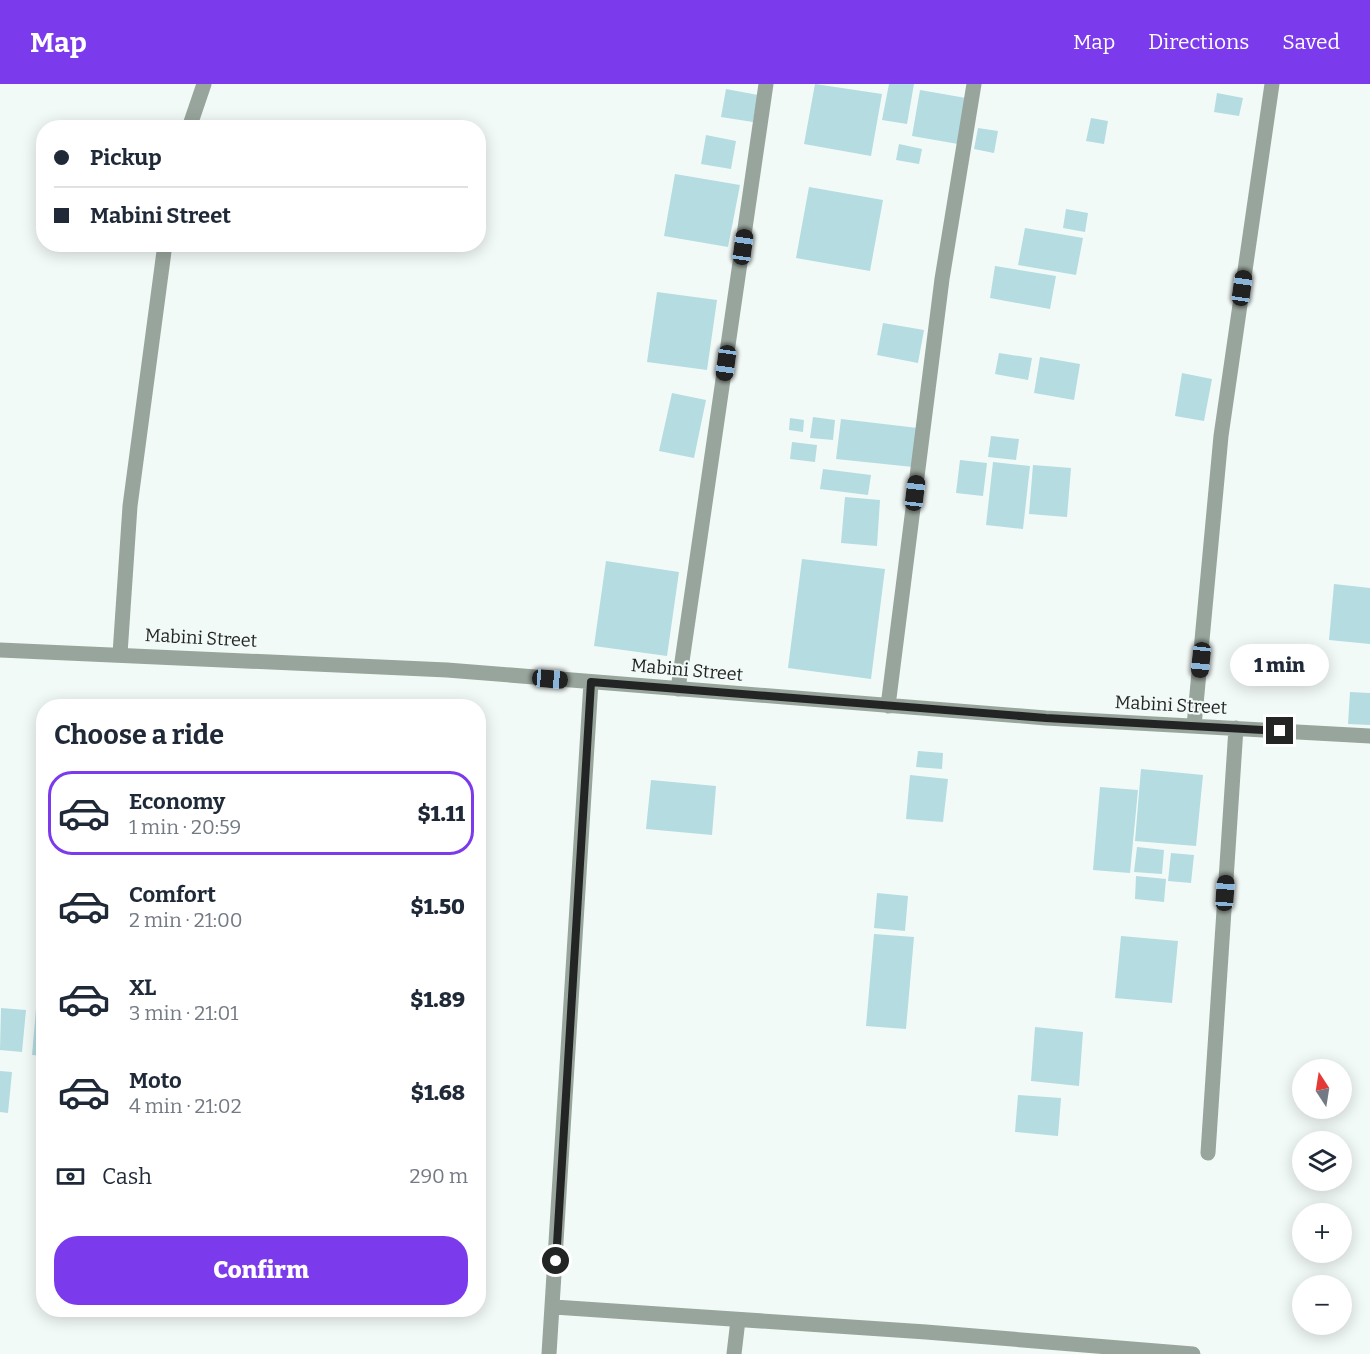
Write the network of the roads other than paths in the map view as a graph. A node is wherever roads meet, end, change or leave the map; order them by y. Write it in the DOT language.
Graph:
graph roads {
  1 [pos="204,84"];
  2 [pos="766,84"];
  3 [pos="974,84"];
  4 [pos="1272,84"];
  5 [pos="192,120"];
  6 [pos="164,252"];
  7 [pos="0,650"];
  8 [pos="120,654"];
  9 [pos="591,682"];
  10 [pos="678,689"];
  11 [pos="888,706"];
  12 [pos="1194,726"];
  13 [pos="1236,728"];
  14 [pos="1370,736"];
  15 [pos="1208,1153"];
  16 [pos="554,1307"];
  17 [pos="738,1320"];
  18 [pos="549,1354"];
  19 [pos="734,1354"];
  20 [pos="1193,1354"];
  1 -- 5 [label="street"];
  2 -- 10 [label="street"];
  3 -- 11 [label="street"];
  4 -- 12 [label="street"];
  6 -- 8 [label="street"];
  7 -- 8 [label="street, Mabini Street"];
  8 -- 9 [label="street, Mabini Street"];
  9 -- 10 [label="street, Mabini Street"];
  9 -- 16 [label="street"];
  10 -- 11 [label="street, Mabini Street"];
  11 -- 12 [label="street, Mabini Street"];
  12 -- 13 [label="street, Mabini Street"];
  13 -- 14 [label="street, Mabini Street"];
  13 -- 15 [label="street"];
  16 -- 17 [label="street"];
  16 -- 18 [label="street"];
  17 -- 19 [label="street"];
  17 -- 20 [label="street"];
}
